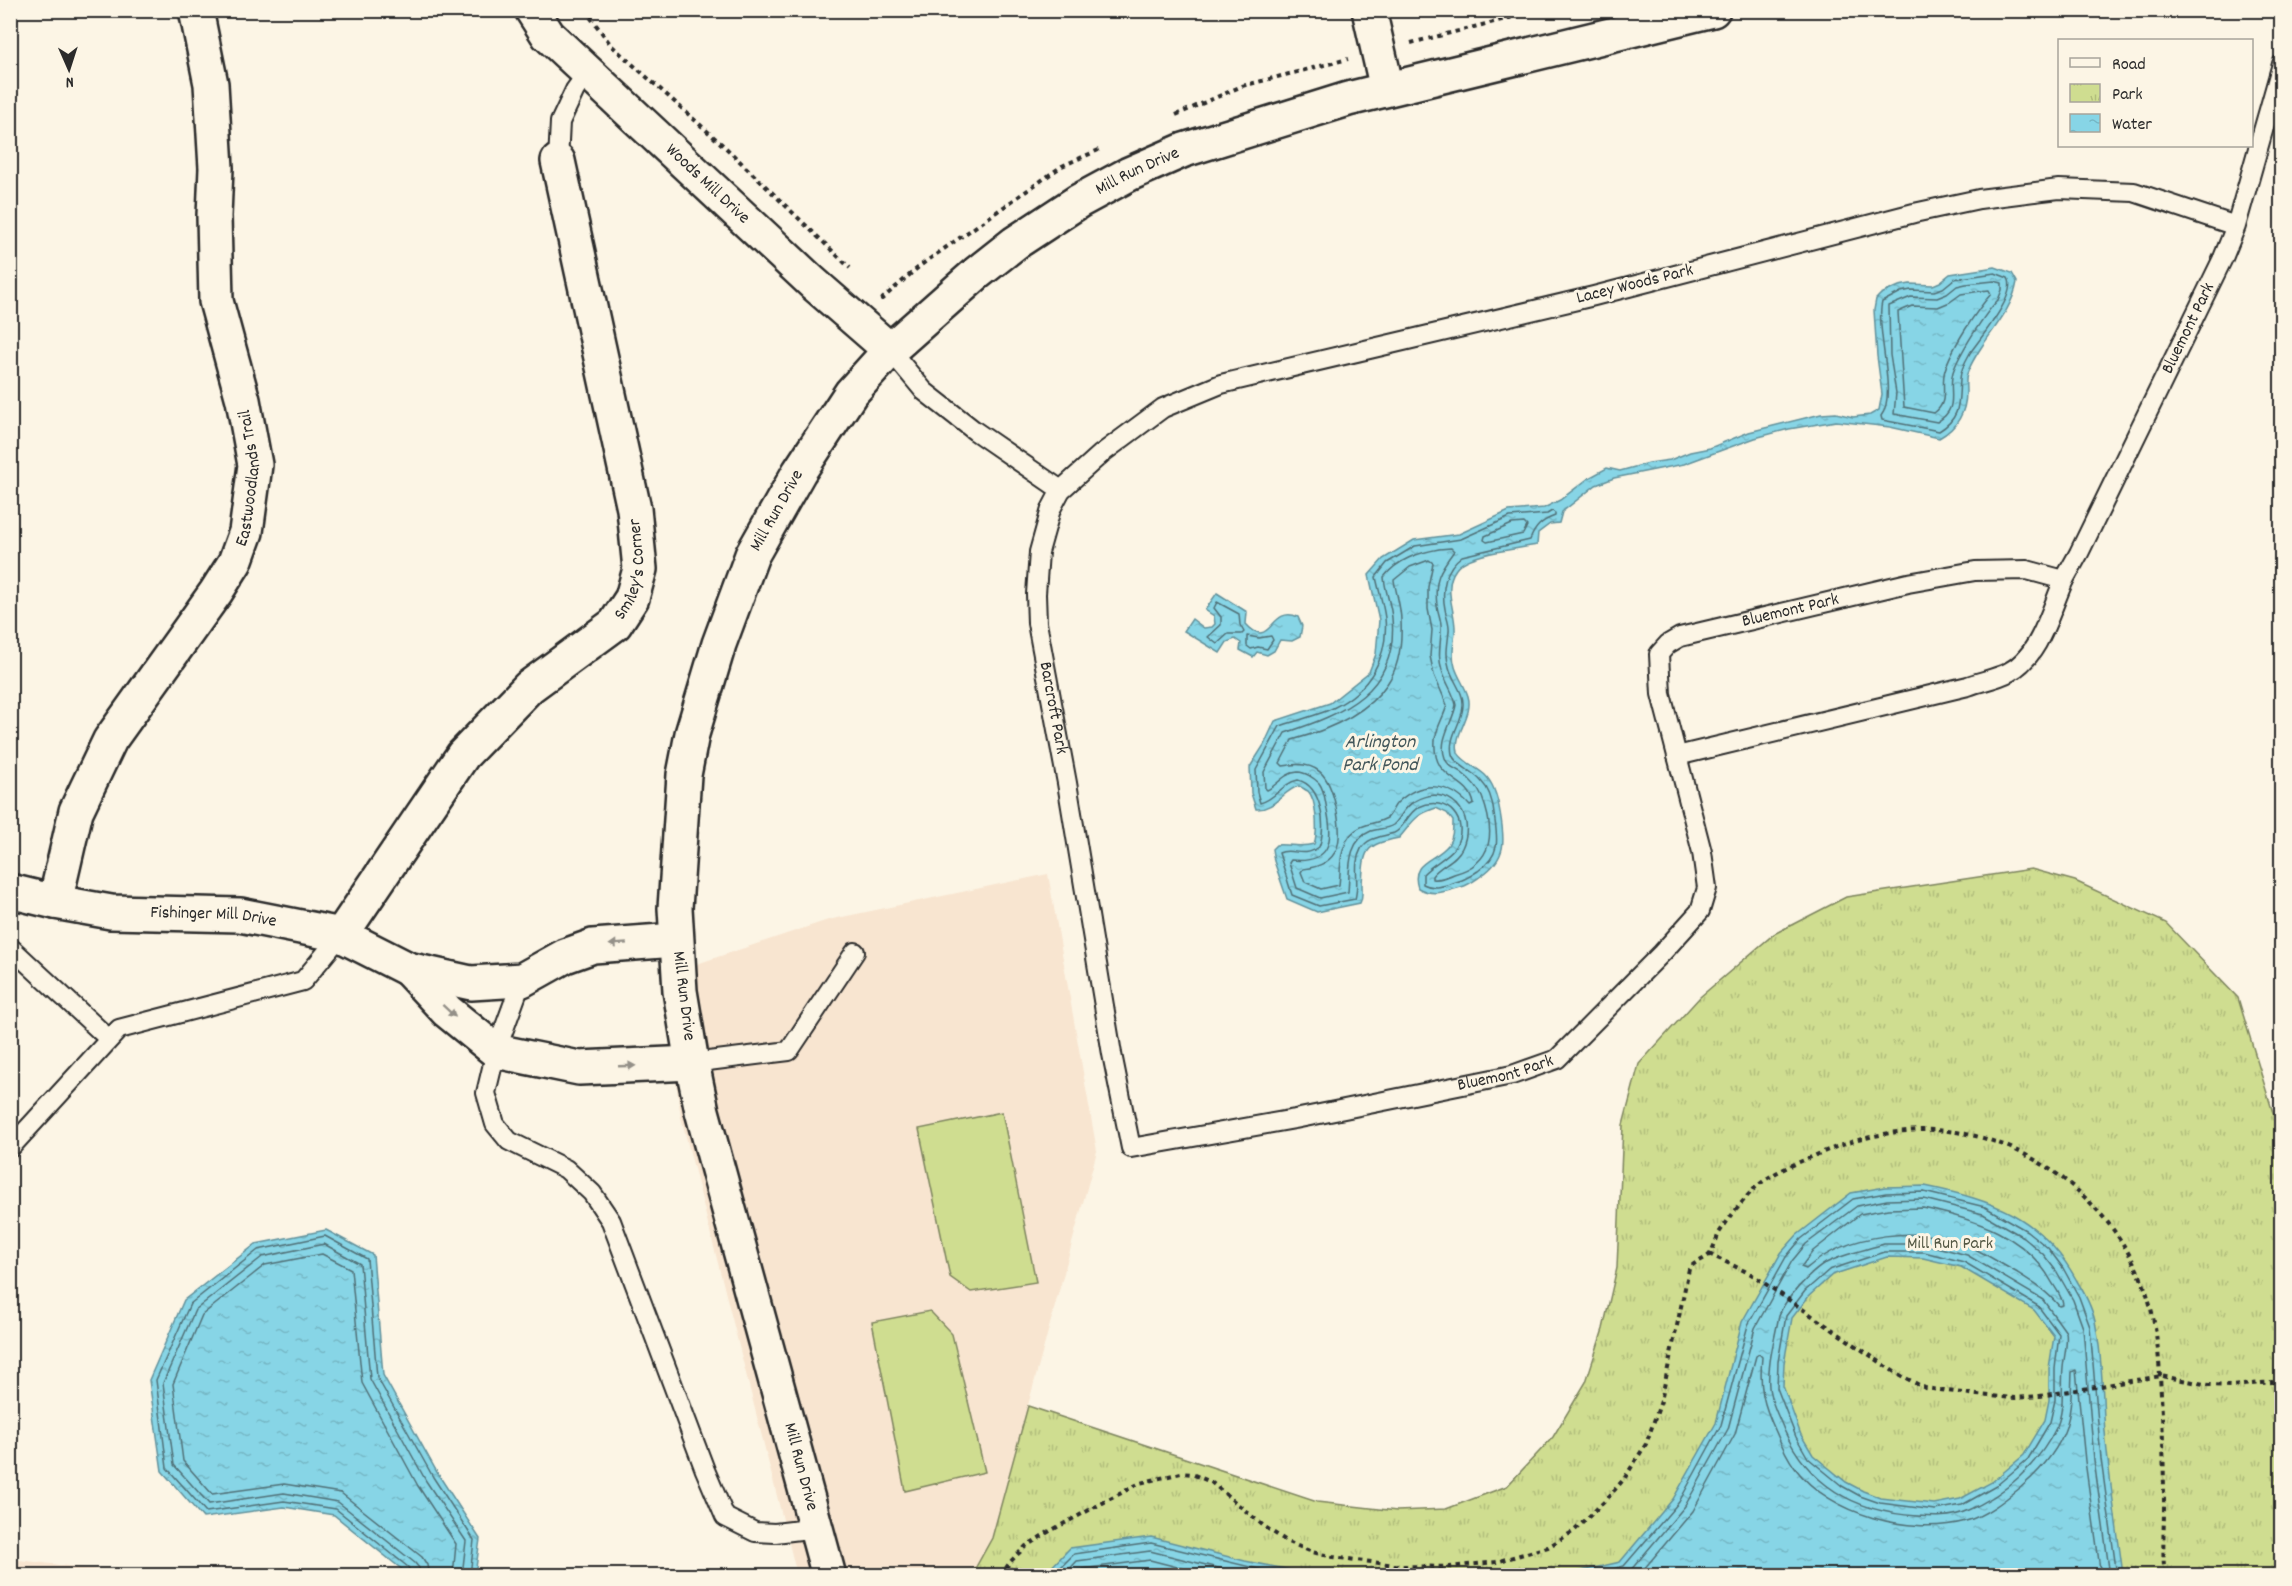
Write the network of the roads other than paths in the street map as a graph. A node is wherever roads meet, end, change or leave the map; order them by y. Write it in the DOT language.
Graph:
graph roads {
  1 [pos="196,10"];
  2 [pos="532,10"];
  3 [pos="1369,10"];
  4 [pos="1713,10"];
  5 [pos="2282,64"];
  6 [pos="588,72"];
  7 [pos="1387,89"];
  8 [pos="558,161"];
  9 [pos="2236,226"];
  10 [pos="890,350"];
  11 [pos="1061,490"];
  12 [pos="2064,580"];
  13 [pos="1677,756"];
  14 [pos="10,891"];
  15 [pos="55,902"];
  16 [pos="341,935"];
  17 [pos="676,940"];
  18 [pos="10,947"];
  19 [pos="855,952"];
  20 [pos="408,969"];
  21 [pos="522,980"];
  22 [pos="109,1039"];
  23 [pos="496,1051"];
  24 [pos="692,1064"];
  25 [pos="10,1148"];
  26 [pos="1131,1148"];
  27 [pos="817,1528"];
  28 [pos="829,1575"];
  1 -- 15 [label="street, Eastwoodlands Trail"];
  2 -- 6 [label="street, Woods Mill Drive"];
  3 -- 7 [label="street"];
  4 -- 7 [label="street, Mill Run Drive"];
  5 -- 9 [label="lane, Bluemont Park"];
  6 -- 8 [label="lane, Smiley's Corner"];
  6 -- 10 [label="street, Woods Mill Drive"];
  7 -- 10 [label="street, Mill Run Drive"];
  8 -- 16 [label="street, Smiley's Corner"];
  9 -- 11 [label="lane, Lacey Woods Park"];
  9 -- 12 [label="lane, Bluemont Park"];
  10 -- 11 [label="lane"];
  10 -- 17 [label="street, Mill Run Drive"];
  11 -- 26 [label="lane, Barcroft Park"];
  12 -- 13 [label="lane, Bluemont Park"];
  12 -- 13 [label="lane, Bluemont Park"];
  13 -- 26 [label="lane, Bluemont Park"];
  14 -- 15 [label="street, Fishinger Mill Drive"];
  15 -- 16 [label="street, Fishinger Mill Drive"];
  16 -- 20 [label="street, Fishinger Mill Drive"];
  16 -- 22 [label="lane"];
  17 -- 21 [label="street, Fishinger Mill Drive, one-way"];
  17 -- 24 [label="street, Mill Run Drive"];
  18 -- 22 [label="lane"];
  19 -- 24 [label="lane"];
  20 -- 21 [label="street, Fishinger Mill Drive"];
  20 -- 23 [label="street, Fishinger Mill Drive, one-way"];
  21 -- 23 [label="lane"];
  22 -- 25 [label="lane"];
  23 -- 24 [label="street, Fishinger Mill Drive, one-way"];
  23 -- 27 [label="lane"];
  24 -- 27 [label="street, Mill Run Drive"];
  27 -- 28 [label="street, Mill Run Drive"];
}
